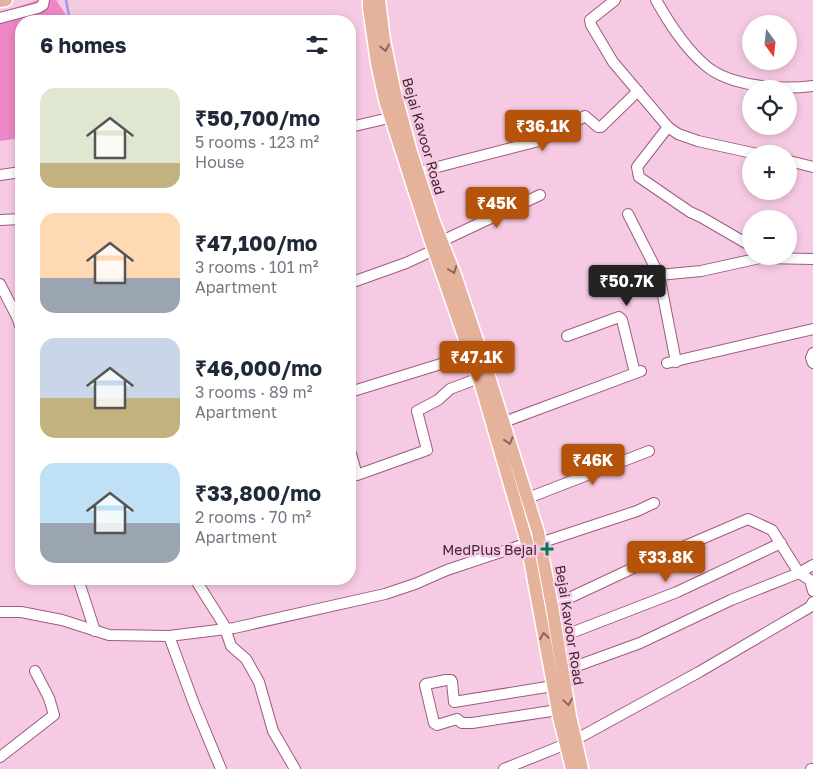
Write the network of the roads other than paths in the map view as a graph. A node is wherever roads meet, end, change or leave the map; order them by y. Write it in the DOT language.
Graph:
graph roads {
  1 [pos="6,0"];
  2 [pos="44,0"];
  3 [pos="369,0"];
  4 [pos="378,0"];
  5 [pos="615,0"];
  6 [pos="656,0"];
  7 [pos="0,1"];
  8 [pos="0,18"];
  9 [pos="813,86"];
  10 [pos="638,91"];
  11 [pos="396,117"];
  12 [pos="356,126"];
  13 [pos="668,127"];
  14 [pos="742,151"];
  15 [pos="797,163"];
  16 [pos="813,167"];
  17 [pos="418,172"];
  18 [pos="15,173"];
  19 [pos="0,175"];
  20 [pos="540,195"];
  21 [pos="628,214"];
  22 [pos="15,219"];
  23 [pos="0,220"];
  24 [pos="742,241"];
  25 [pos="438,246"];
  26 [pos="797,258"];
  27 [pos="813,259"];
  28 [pos="742,261"];
  29 [pos="659,276"];
  30 [pos="356,282"];
  31 [pos="0,284"];
  32 [pos="15,313"];
  33 [pos="813,329"];
  34 [pos="568,336"];
  35 [pos="813,353"];
  36 [pos="470,355"];
  37 [pos="813,363"];
  38 [pos="478,378"];
  39 [pos="356,390"];
  40 [pos="504,422"];
  41 [pos="649,451"];
  42 [pos="356,469"];
  43 [pos="528,498"];
  44 [pos="654,503"];
  45 [pos="536,542"];
  46 [pos="781,544"];
  47 [pos="813,565"];
  48 [pos="799,573"];
  49 [pos="80,585"];
  50 [pos="199,585"];
  51 [pos="813,591"];
  52 [pos="552,606"];
  53 [pos="812,606"];
  54 [pos="0,612"];
  55 [pos="225,629"];
  56 [pos="95,631"];
  57 [pos="169,636"];
  58 [pos="558,638"];
  59 [pos="35,671"];
  60 [pos="563,671"];
  61 [pos="553,686"];
  62 [pos="454,702"];
  63 [pos="558,710"];
  64 [pos="457,719"];
  65 [pos="568,744"];
  66 [pos="0,757"];
  67 [pos="221,769"];
  68 [pos="295,769"];
  69 [pos="504,769"];
  70 [pos="572,769"];
  71 [pos="582,769"];
  1 -- 7 [label="main road"];
  2 -- 8 [label="street"];
  3 -- 11 [label="main road, Bejai Kavoor Road"];
  4 -- 11 [label="main road, Bejai Kavoor Road, one-way"];
  5 -- 10 [label="street"];
  6 -- 9 [label="street"];
  10 -- 13 [label="street"];
  10 -- 17 [label="street"];
  11 -- 12 [label="street"];
  11 -- 17 [label="main road, Bejai Kavoor Road"];
  11 -- 25 [label="main road, Bejai Kavoor Road"];
  13 -- 14 [label="street"];
  13 -- 24 [label="street"];
  15 -- 16 [label="street"];
  17 -- 25 [label="main road, Bejai Kavoor Road"];
  18 -- 19 [label="street"];
  20 -- 25 [label="street"];
  21 -- 29 [label="street"];
  22 -- 23 [label="street"];
  25 -- 30 [label="street"];
  25 -- 36 [label="main road, Bejai Kavoor Road"];
  25 -- 40 [label="main road, Bejai Kavoor Road, one-way"];
  26 -- 27 [label="street"];
  28 -- 29 [label="street"];
  29 -- 33 [label="street"];
  31 -- 32 [label="street"];
  34 -- 40 [label="street"];
  35 -- 37 [label="street"];
  36 -- 38 [label="main road, Bejai Kavoor Road"];
  36 -- 39 [label="street"];
  38 -- 42 [label="street"];
  38 -- 45 [label="main road, Bejai Kavoor Road"];
  40 -- 43 [label="main road, Bejai Kavoor Road, one-way"];
  41 -- 43 [label="street"];
  43 -- 45 [label="main road, Bejai Kavoor Road"];
  44 -- 45 [label="street"];
  45 -- 52 [label="main road, Bejai Kavoor Road"];
  45 -- 55 [label="street"];
  61 -- 45 [label="main road, Bejai Kavoor Road, one-way"];
  46 -- 48 [label="street"];
  46 -- 52 [label="street"];
  46 -- 58 [label="street"];
  47 -- 48 [label="street"];
  48 -- 51 [label="street"];
  48 -- 60 [label="street"];
  49 -- 56 [label="street"];
  50 -- 55 [label="street"];
  52 -- 58 [label="main road, Bejai Kavoor Road"];
  53 -- 65 [label="street"];
  54 -- 56 [label="street"];
  55 -- 57 [label="street"];
  55 -- 68 [label="street"];
  56 -- 57 [label="street"];
  57 -- 67 [label="street"];
  58 -- 60 [label="main road, Bejai Kavoor Road"];
  59 -- 66 [label="street"];
  60 -- 65 [label="main road, Bejai Kavoor Road, one-way"];
  61 -- 62 [label="street"];
  61 -- 63 [label="main road, Bejai Kavoor Road"];
  62 -- 64 [label="street"];
  62 -- 64 [label="street"];
  63 -- 64 [label="street"];
  63 -- 65 [label="main road, Bejai Kavoor Road"];
  65 -- 69 [label="street"];
  65 -- 70 [label="main road, Bejai Kavoor Road"];
  65 -- 71 [label="main road, Bejai Kavoor Road"];
}
